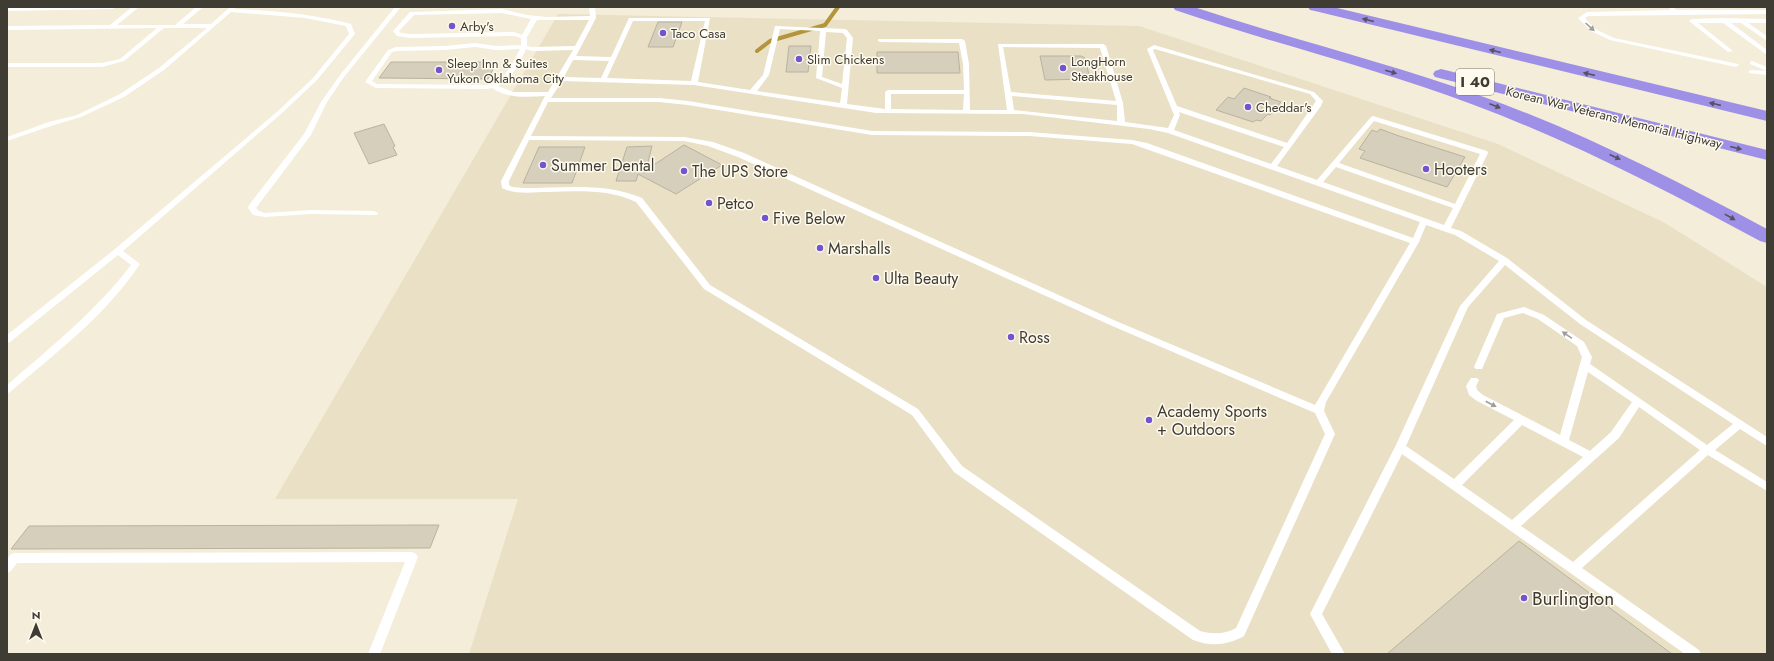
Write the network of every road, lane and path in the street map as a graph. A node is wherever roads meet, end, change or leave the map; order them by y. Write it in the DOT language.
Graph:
graph roads {
  1 [pos="113,7"];
  2 [pos="136,7"];
  3 [pos="200,7"];
  4 [pos="398,7"];
  5 [pos="592,7"];
  6 [pos="1180,7"];
  7 [pos="1183,7"];
  8 [pos="1316,7"];
  9 [pos="1669,7"];
  10 [pos="231,8"];
  11 [pos="7,9"];
  12 [pos="1676,12"];
  13 [pos="1713,12"];
  14 [pos="1767,12"];
  15 [pos="535,18"];
  16 [pos="593,18"];
  17 [pos="1725,21"];
  18 [pos="1742,21"];
  19 [pos="1752,21"];
  20 [pos="1764,21"];
  21 [pos="213,26"];
  22 [pos="1767,26"];
  23 [pos="111,27"];
  24 [pos="162,27"];
  25 [pos="176,27"];
  26 [pos="7,28"];
  27 [pos="823,29"];
  28 [pos="1767,32"];
  29 [pos="524,37"];
  30 [pos="1767,39"];
  31 [pos="880,40"];
  32 [pos="524,47"];
  33 [pos="577,48"];
  34 [pos="1730,51"];
  35 [pos="1767,53"];
  36 [pos="571,58"];
  37 [pos="613,59"];
  38 [pos="1737,64"];
  39 [pos="7,65"];
  40 [pos="1751,67"];
  41 [pos="1767,71"];
  42 [pos="560,79"];
  43 [pos="603,80"];
  44 [pos="694,83"];
  45 [pos="494,86"];
  46 [pos="845,87"];
  47 [pos="752,92"];
  48 [pos="967,92"];
  49 [pos="1008,94"];
  50 [pos="548,97"];
  51 [pos="1120,103"];
  52 [pos="843,106"];
  53 [pos="1174,108"];
  54 [pos="888,111"];
  55 [pos="966,111"];
  56 [pos="1011,112"];
  57 [pos="1767,116"];
  58 [pos="1121,122"];
  59 [pos="1170,131"];
  60 [pos="527,138"];
  61 [pos="7,139"];
  62 [pos="1288,146"];
  63 [pos="1767,155"];
  64 [pos="1335,164"];
  65 [pos="1273,167"];
  66 [pos="1318,183"];
  67 [pos="1457,207"];
  68 [pos="374,213"];
  69 [pos="1424,221"];
  70 [pos="1446,229"];
  71 [pos="1767,237"];
  72 [pos="1415,242"];
  73 [pos="118,251"];
  74 [pos="1504,260"];
  75 [pos="7,340"];
  76 [pos="1585,365"];
  77 [pos="1479,367"];
  78 [pos="1474,380"];
  79 [pos="7,390"];
  80 [pos="1637,402"];
  81 [pos="1319,411"];
  82 [pos="1521,420"];
  83 [pos="1740,424"];
  84 [pos="1563,442"];
  85 [pos="1767,442"];
  86 [pos="1400,447"];
  87 [pos="1707,450"];
  88 [pos="1591,456"];
  89 [pos="1455,485"];
  90 [pos="1767,487"];
  91 [pos="1513,526"];
  92 [pos="7,568"];
  93 [pos="1574,569"];
  94 [pos="374,654"];
  95 [pos="1339,654"];
  96 [pos="1695,654"];
  1 -- 11 [label="lane"];
  2 -- 23 [label="lane"];
  3 -- 25 [label="lane"];
  4 -- 68 [label="lane"];
  5 -- 16 [label="lane"];
  6 -- 71 [label="highway, one-way"];
  7 -- 63 [label="highway, Korean War Veterans Memorial Highway / I 40, one-way"];
  57 -- 8 [label="highway, I 40, one-way"];
  9 -- 12 [label="lane"];
  10 -- 21 [label="lane"];
  10 -- 73 [label="lane"];
  12 -- 13 [label="lane"];
  12 -- 38 [label="lane, one-way"];
  13 -- 14 [label="lane"];
  13 -- 17 [label="lane"];
  15 -- 16 [label="lane"];
  15 -- 29 [label="lane"];
  15 -- 29 [label="lane"];
  16 -- 33 [label="lane"];
  17 -- 18 [label="lane"];
  17 -- 34 [label="lane"];
  17 -- 35 [label="lane"];
  18 -- 19 [label="lane"];
  18 -- 30 [label="lane"];
  19 -- 20 [label="lane"];
  19 -- 28 [label="lane"];
  20 -- 22 [label="lane"];
  21 -- 25 [label="lane"];
  21 -- 61 [label="lane"];
  23 -- 24 [label="lane"];
  23 -- 26 [label="lane"];
  24 -- 25 [label="lane"];
  24 -- 39 [label="lane"];
  27 -- 46 [label="lane"];
  27 -- 46 [label="lane"];
  27 -- 47 [label="lane"];
  29 -- 32 [label="lane"];
  31 -- 48 [label="lane"];
  32 -- 33 [label="lane"];
  32 -- 45 [label="lane"];
  32 -- 45 [label="lane"];
  33 -- 36 [label="lane"];
  36 -- 37 [label="lane"];
  36 -- 42 [label="lane"];
  37 -- 43 [label="lane"];
  37 -- 44 [label="lane"];
  40 -- 41 [label="lane"];
  42 -- 43 [label="lane"];
  42 -- 50 [label="lane"];
  43 -- 44 [label="lane"];
  44 -- 47 [label="lane"];
  45 -- 50 [label="lane"];
  46 -- 52 [label="lane"];
  47 -- 52 [label="lane"];
  48 -- 54 [label="lane"];
  48 -- 55 [label="lane"];
  49 -- 51 [label="lane"];
  49 -- 51 [label="lane"];
  49 -- 56 [label="lane"];
  50 -- 60 [label="lane"];
  50 -- 72 [label="lane"];
  51 -- 58 [label="lane"];
  52 -- 54 [label="lane"];
  53 -- 59 [label="lane"];
  53 -- 62 [label="lane"];
  53 -- 62 [label="lane"];
  54 -- 55 [label="lane"];
  55 -- 56 [label="lane"];
  56 -- 58 [label="lane"];
  58 -- 59 [label="lane"];
  59 -- 65 [label="lane"];
  60 -- 81 [label="lane"];
  60 -- 81 [label="lane"];
  62 -- 65 [label="lane"];
  64 -- 66 [label="lane"];
  64 -- 67 [label="lane"];
  64 -- 67 [label="lane"];
  65 -- 66 [label="lane"];
  66 -- 69 [label="lane"];
  67 -- 70 [label="lane"];
  69 -- 70 [label="lane"];
  69 -- 72 [label="lane"];
  70 -- 74 [label="lane"];
  72 -- 81 [label="lane"];
  73 -- 75 [label="lane"];
  73 -- 79 [label="lane"];
  74 -- 83 [label="lane"];
  74 -- 86 [label="lane"];
  76 -- 77 [label="lane, one-way"];
  76 -- 80 [label="lane"];
  76 -- 84 [label="lane"];
  78 -- 82 [label="lane, one-way"];
  80 -- 87 [label="lane"];
  80 -- 88 [label="lane"];
  82 -- 84 [label="lane"];
  82 -- 89 [label="lane"];
  83 -- 85 [label="lane"];
  83 -- 87 [label="lane"];
  84 -- 88 [label="lane"];
  86 -- 89 [label="lane"];
  86 -- 95 [label="lane"];
  87 -- 90 [label="lane"];
  87 -- 93 [label="lane"];
  88 -- 91 [label="lane"];
  89 -- 91 [label="lane"];
  91 -- 93 [label="lane"];
  92 -- 94 [label="lane"];
  93 -- 96 [label="lane"];
}
